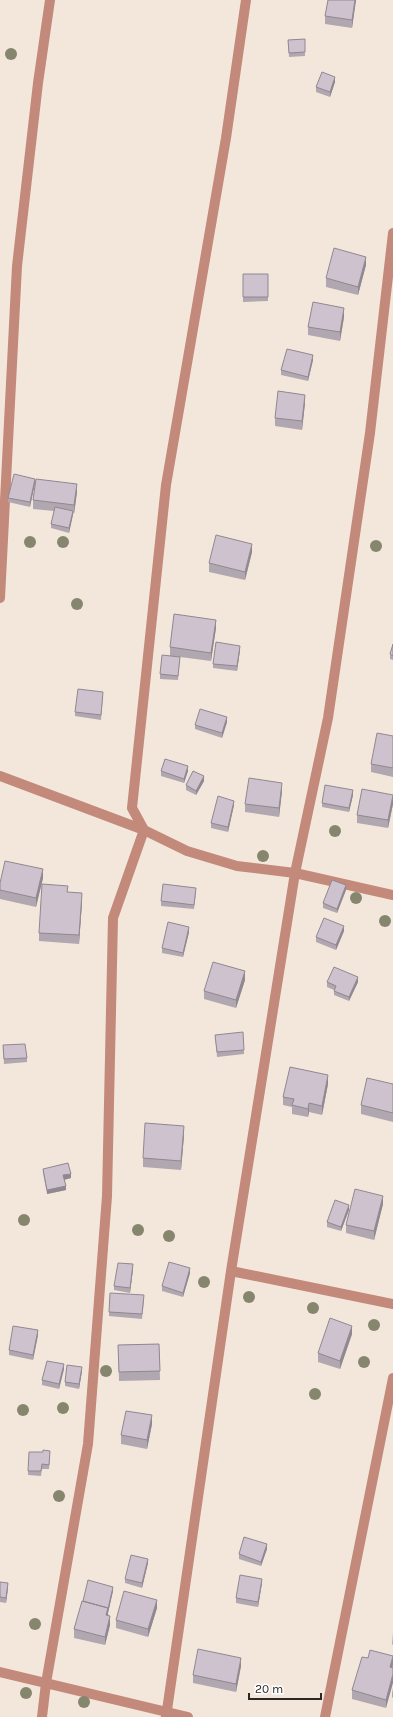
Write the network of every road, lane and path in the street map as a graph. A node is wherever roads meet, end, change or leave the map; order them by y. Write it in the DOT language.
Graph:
graph roads {
  1 [pos="50,0"];
  2 [pos="246,0"];
  3 [pos="393,233"];
  4 [pos="0,598"];
  5 [pos="0,776"];
  6 [pos="144,830"];
  7 [pos="295,873"];
  8 [pos="393,895"];
  9 [pos="231,1271"];
  10 [pos="393,1304"];
  11 [pos="393,1378"];
  12 [pos="0,1672"];
  13 [pos="46,1683"];
  14 [pos="166,1714"];
  15 [pos="42,1717"];
  16 [pos="188,1717"];
  17 [pos="325,1717"];
  1 -- 4 [label="street"];
  2 -- 6 [label="street"];
  3 -- 7 [label="street"];
  5 -- 6 [label="street"];
  6 -- 7 [label="street"];
  6 -- 13 [label="street"];
  7 -- 8 [label="street"];
  7 -- 9 [label="street"];
  9 -- 10 [label="street"];
  9 -- 14 [label="street"];
  11 -- 17 [label="street"];
  12 -- 13 [label="street"];
  13 -- 14 [label="street"];
  13 -- 15 [label="street"];
  14 -- 16 [label="street"];
}
